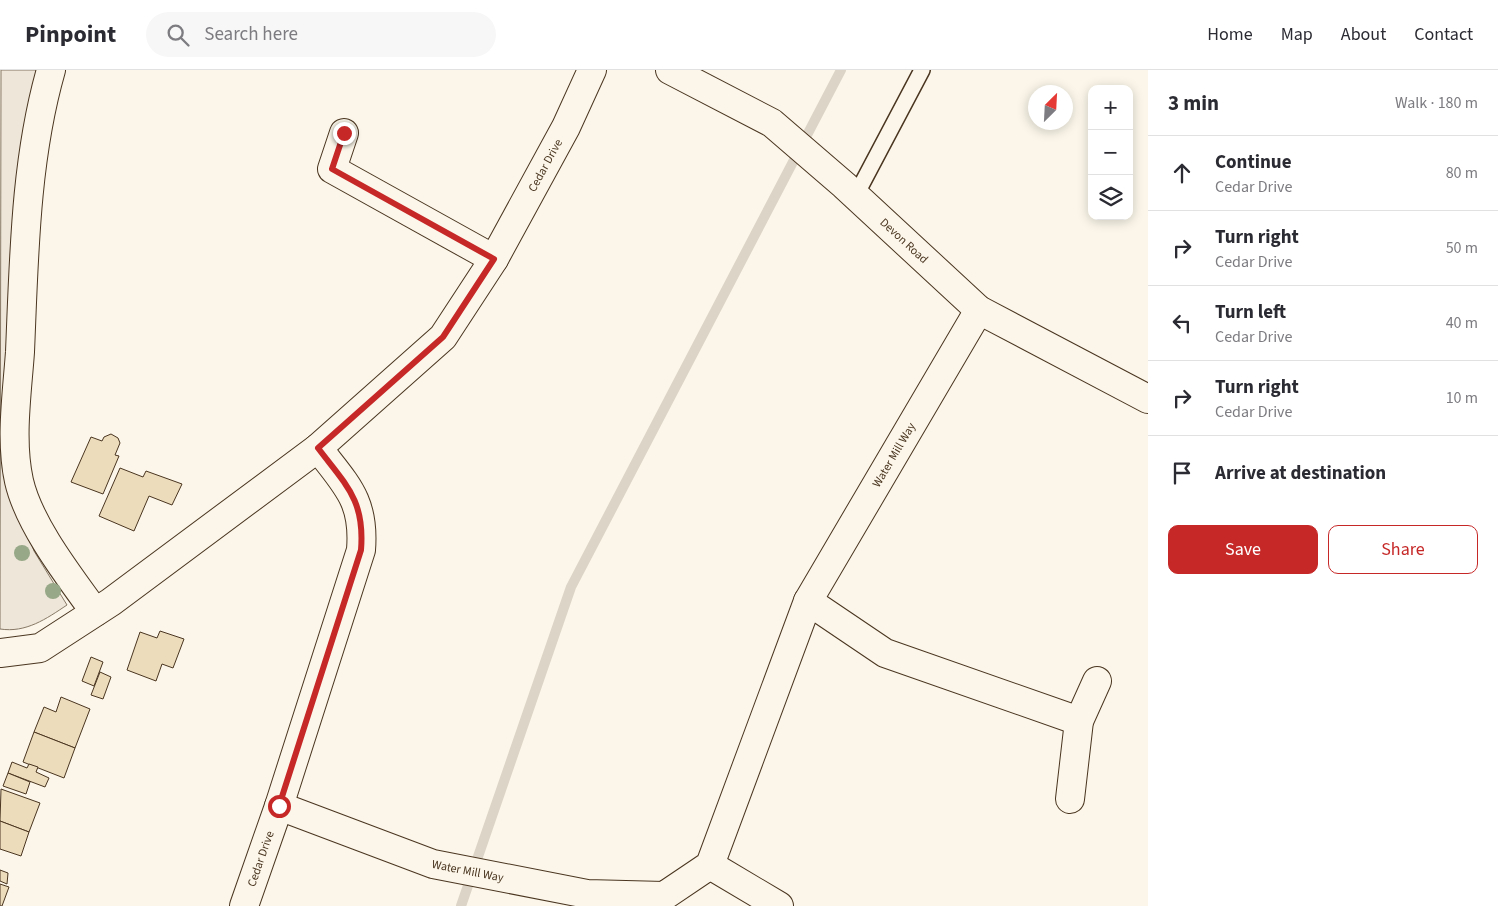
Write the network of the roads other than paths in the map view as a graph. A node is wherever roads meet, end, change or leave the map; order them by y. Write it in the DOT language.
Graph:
graph roads {
  1 [pos="51,70"];
  2 [pos="592,70"];
  3 [pos="670,70"];
  4 [pos="922,70"];
  5 [pos="344,133"];
  6 [pos="850,190"];
  7 [pos="494,259"];
  8 [pos="979,310"];
  9 [pos="1148,398"];
  10 [pos="318,448"];
  11 [pos="808,600"];
  12 [pos="95,612"];
  13 [pos="0,653"];
  14 [pos="1097,681"];
  15 [pos="1079,721"];
  16 [pos="1070,799"];
  17 [pos="279,806"];
  18 [pos="710,865"];
  19 [pos="662,901"];
  20 [pos="244,906"];
  21 [pos="779,906"];
  1 -- 12 [label="street"];
  2 -- 7 [label="street, Cedar Drive"];
  3 -- 6 [label="street, Devon Road"];
  4 -- 6 [label="lane"];
  5 -- 7 [label="street"];
  6 -- 8 [label="street, Devon Road"];
  7 -- 10 [label="street, Cedar Drive"];
  8 -- 9 [label="street, Devon Road"];
  8 -- 11 [label="street, Water Mill Way"];
  10 -- 12 [label="street, Cedar Drive"];
  10 -- 17 [label="street, Cedar Drive"];
  11 -- 15 [label="street"];
  11 -- 18 [label="street, Water Mill Way"];
  12 -- 13 [label="street, Cedar Drive"];
  14 -- 15 [label="street"];
  15 -- 16 [label="street"];
  17 -- 19 [label="street, Water Mill Way"];
  17 -- 20 [label="street, Cedar Drive"];
  18 -- 19 [label="street, Water Mill Way"];
  18 -- 21 [label="street"];
}
